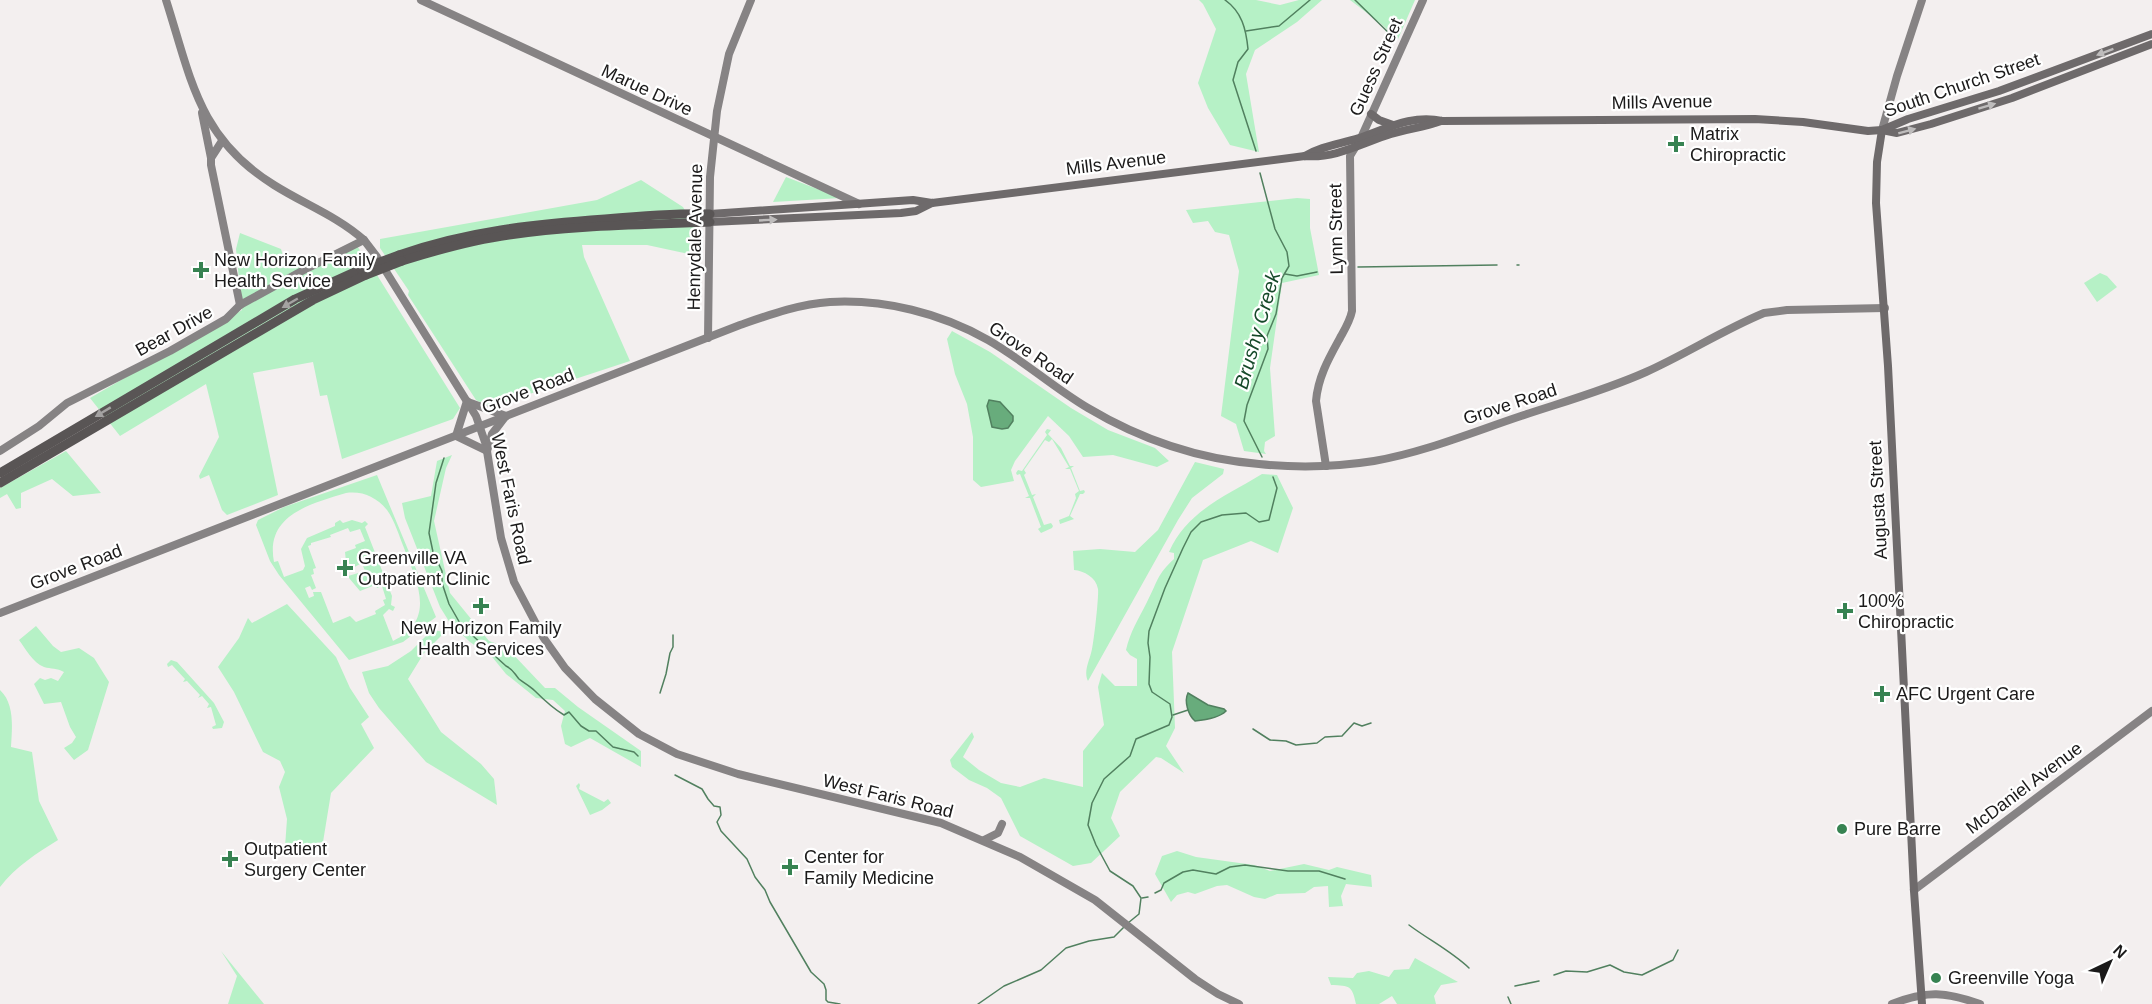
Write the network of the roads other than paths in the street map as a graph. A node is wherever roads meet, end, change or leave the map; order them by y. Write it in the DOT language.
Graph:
graph roads {
  1 [pos="166,0"];
  2 [pos="421,0"];
  3 [pos="751,0"];
  4 [pos="1423,0"];
  5 [pos="1922,0"];
  6 [pos="2152,33"];
  7 [pos="2152,44"];
  8 [pos="201,108"];
  9 [pos="1371,114"];
  10 [pos="1442,121"];
  11 [pos="1393,125"];
  12 [pos="1882,130"];
  13 [pos="714,137"];
  14 [pos="1361,138"];
  15 [pos="222,141"];
  16 [pos="1355,147"];
  17 [pos="1305,156"];
  18 [pos="211,158"];
  19 [pos="932,203"];
  20 [pos="861,205"];
  21 [pos="710,218"];
  22 [pos="364,240"];
  23 [pos="364,272"];
  24 [pos="240,305"];
  25 [pos="1885,308"];
  26 [pos="708,338"];
  27 [pos="467,401"];
  28 [pos="506,416"];
  29 [pos="480,426"];
  30 [pos="456,436"];
  31 [pos="0,451"];
  32 [pos="487,451"];
  33 [pos="1326,466"];
  34 [pos="0,473"];
  35 [pos="0,483"];
  36 [pos="0,613"];
  37 [pos="2152,711"];
  38 [pos="1002,824"];
  39 [pos="984,840"];
  40 [pos="1914,890"];
  41 [pos="1922,1000"];
  42 [pos="1239,1004"];
  43 [pos="1892,1004"];
  44 [pos="1980,1004"];
  1 -- 8 [label="main road, West Faris Road"];
  2 -- 13 [label="main road, Marue Drive"];
  3 -- 13 [label="main road, Henrydale Avenue"];
  4 -- 9 [label="main road, Guess Street"];
  5 -- 12 [label="main road, Augusta Street"];
  6 -- 12 [label="main road, South Church Street, one-way"];
  12 -- 7 [label="main road, South Church Street, one-way"];
  8 -- 15 [label="main road, West Faris Road"];
  8 -- 18 [label="main road"];
  9 -- 11 [label="main road"];
  9 -- 14 [label="main road, Guess Street"];
  10 -- 11 [label="main road, Mills Avenue"];
  10 -- 12 [label="main road, Mills Avenue"];
  10 -- 16 [label="main road, Mills Avenue"];
  11 -- 14 [label="main road, Mills Avenue"];
  12 -- 25 [label="main road, Augusta Street"];
  13 -- 20 [label="main road, Marue Drive"];
  13 -- 21 [label="main road, Henrydale Avenue"];
  14 -- 16 [label="main road, Guess Street"];
  14 -- 17 [label="main road, Mills Avenue"];
  15 -- 18 [label="main road"];
  15 -- 22 [label="main road, West Faris Road"];
  16 -- 17 [label="main road, Mills Avenue"];
  16 -- 33 [label="main road, Lynn Street"];
  17 -- 19 [label="main road, Mills Avenue"];
  18 -- 24 [label="main road"];
  19 -- 20 [label="main road, Mills Avenue"];
  21 -- 19 [label="main road, Mills Avenue, one-way"];
  20 -- 21 [label="main road, Mills Avenue"];
  21 -- 23 [label="highway, bridge"];
  21 -- 26 [label="main road, Henrydale Avenue"];
  22 -- 24 [label="main road, Bear Drive"];
  22 -- 27 [label="main road, West Faris Road"];
  23 -- 34 [label="highway, one-way"];
  23 -- 35 [label="highway"];
  24 -- 31 [label="main road, Bear Drive"];
  25 -- 33 [label="main road, Grove Road"];
  25 -- 40 [label="main road, Augusta Street"];
  26 -- 28 [label="main road, Grove Road"];
  26 -- 33 [label="main road, Grove Road"];
  27 -- 28 [label="main road"];
  27 -- 29 [label="main road, West Faris Road"];
  27 -- 30 [label="main road"];
  28 -- 29 [label="main road, Grove Road"];
  28 -- 32 [label="main road"];
  29 -- 30 [label="main road, Grove Road"];
  29 -- 32 [label="main road, West Faris Road"];
  30 -- 32 [label="main road"];
  30 -- 36 [label="main road, Grove Road"];
  32 -- 39 [label="main road, West Faris Road"];
  37 -- 40 [label="main road, McDaniel Avenue"];
  38 -- 39 [label="main road"];
  39 -- 42 [label="main road, West Faris Road"];
  40 -- 41 [label="main road, Augusta Street"];
  41 -- 43 [label="main road"];
  41 -- 44 [label="main road"];
}
